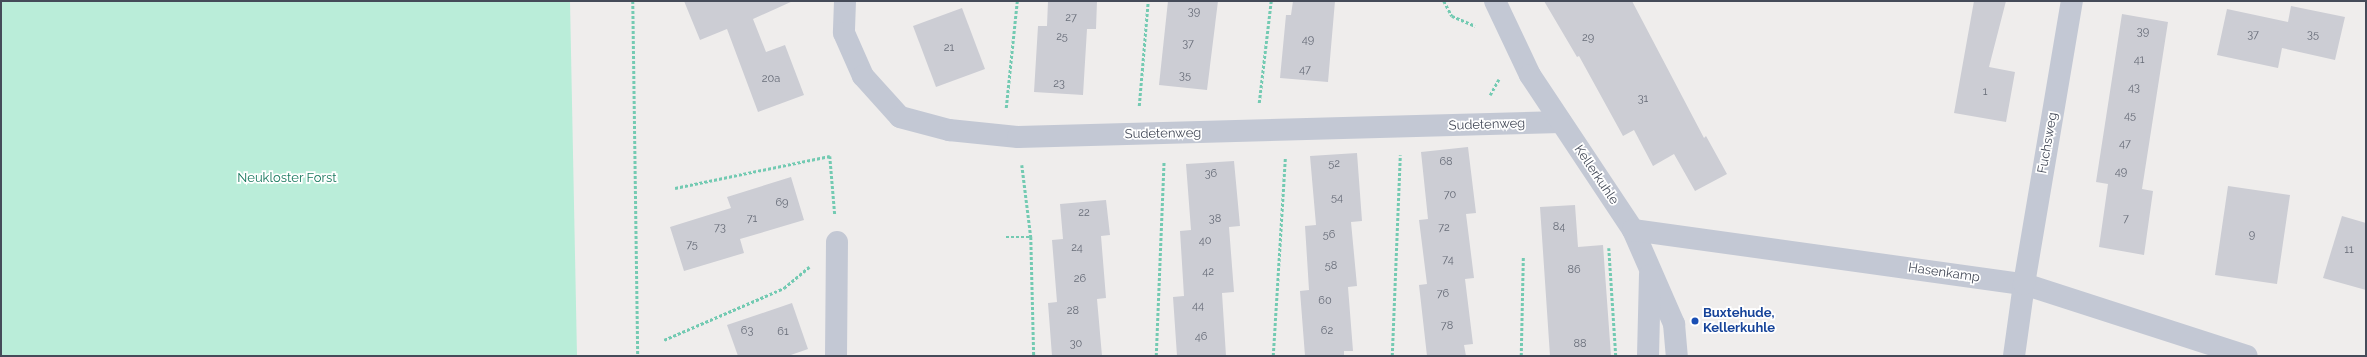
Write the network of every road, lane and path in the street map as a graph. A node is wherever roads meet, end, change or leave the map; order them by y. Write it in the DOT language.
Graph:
graph roads {
  1 [pos="633,1"];
  2 [pos="845,1"];
  3 [pos="1018,1"];
  4 [pos="1148,1"];
  5 [pos="1271,1"];
  6 [pos="1444,1"];
  7 [pos="1495,1"];
  8 [pos="2072,1"];
  9 [pos="1476,26"];
  10 [pos="1502,74"];
  11 [pos="1488,98"];
  12 [pos="1259,104"];
  13 [pos="1267,104"];
  14 [pos="1252,105"];
  15 [pos="1131,107"];
  16 [pos="1139,107"];
  17 [pos="1146,107"];
  18 [pos="1561,122"];
  19 [pos="1401,128"];
  20 [pos="1256,131"];
  21 [pos="1287,131"];
  22 [pos="1136,134"];
  23 [pos="1165,134"];
  24 [pos="1009,136"];
  25 [pos="675,188"];
  26 [pos="1633,230"];
  27 [pos="1006,237"];
  28 [pos="1031,237"];
  29 [pos="837,242"];
  30 [pos="1523,257"];
  31 [pos="1650,270"];
  32 [pos="2024,284"];
  33 [pos="664,340"];
  34 [pos="638,356"];
  35 [pos="836,356"];
  36 [pos="1034,356"];
  37 [pos="1156,356"];
  38 [pos="1273,356"];
  39 [pos="1392,356"];
  40 [pos="1521,356"];
  41 [pos="1648,356"];
  42 [pos="1677,356"];
  43 [pos="2014,356"];
  44 [pos="2247,356"];
  1 -- 34 [label="path"];
  2 -- 24 [label="street, Sudetenweg"];
  3 -- 24 [label="path"];
  4 -- 16 [label="path"];
  5 -- 12 [label="path"];
  6 -- 9 [label="path"];
  7 -- 18 [label="street, Kellerkuhle"];
  8 -- 32 [label="street, Fuchsweg"];
  10 -- 11 [label="path"];
  12 -- 13 [label="path"];
  12 -- 14 [label="path"];
  12 -- 20 [label="path"];
  15 -- 16 [label="path"];
  16 -- 17 [label="path"];
  16 -- 22 [label="path"];
  18 -- 19 [label="street, Sudetenweg"];
  18 -- 26 [label="street, Kellerkuhle"];
  19 -- 21 [label="street, Sudetenweg"];
  19 -- 39 [label="path"];
  20 -- 21 [label="street, Sudetenweg"];
  20 -- 23 [label="street, Sudetenweg"];
  21 -- 38 [label="path"];
  22 -- 23 [label="street, Sudetenweg"];
  22 -- 24 [label="street, Sudetenweg"];
  23 -- 37 [label="path"];
  24 -- 28 [label="path"];
  25 -- 29 [label="path"];
  26 -- 31 [label="street, Kellerkuhle"];
  26 -- 32 [label="street, Hasenkamp"];
  27 -- 28 [label="path"];
  28 -- 36 [label="path"];
  29 -- 33 [label="path"];
  29 -- 35 [label="street"];
  30 -- 40 [label="path"];
  31 -- 41 [label="street"];
  31 -- 42 [label="street, Kellerkuhle"];
  32 -- 43 [label="street, Fuchsweg"];
  32 -- 44 [label="street, Hasenkamp"];
}
